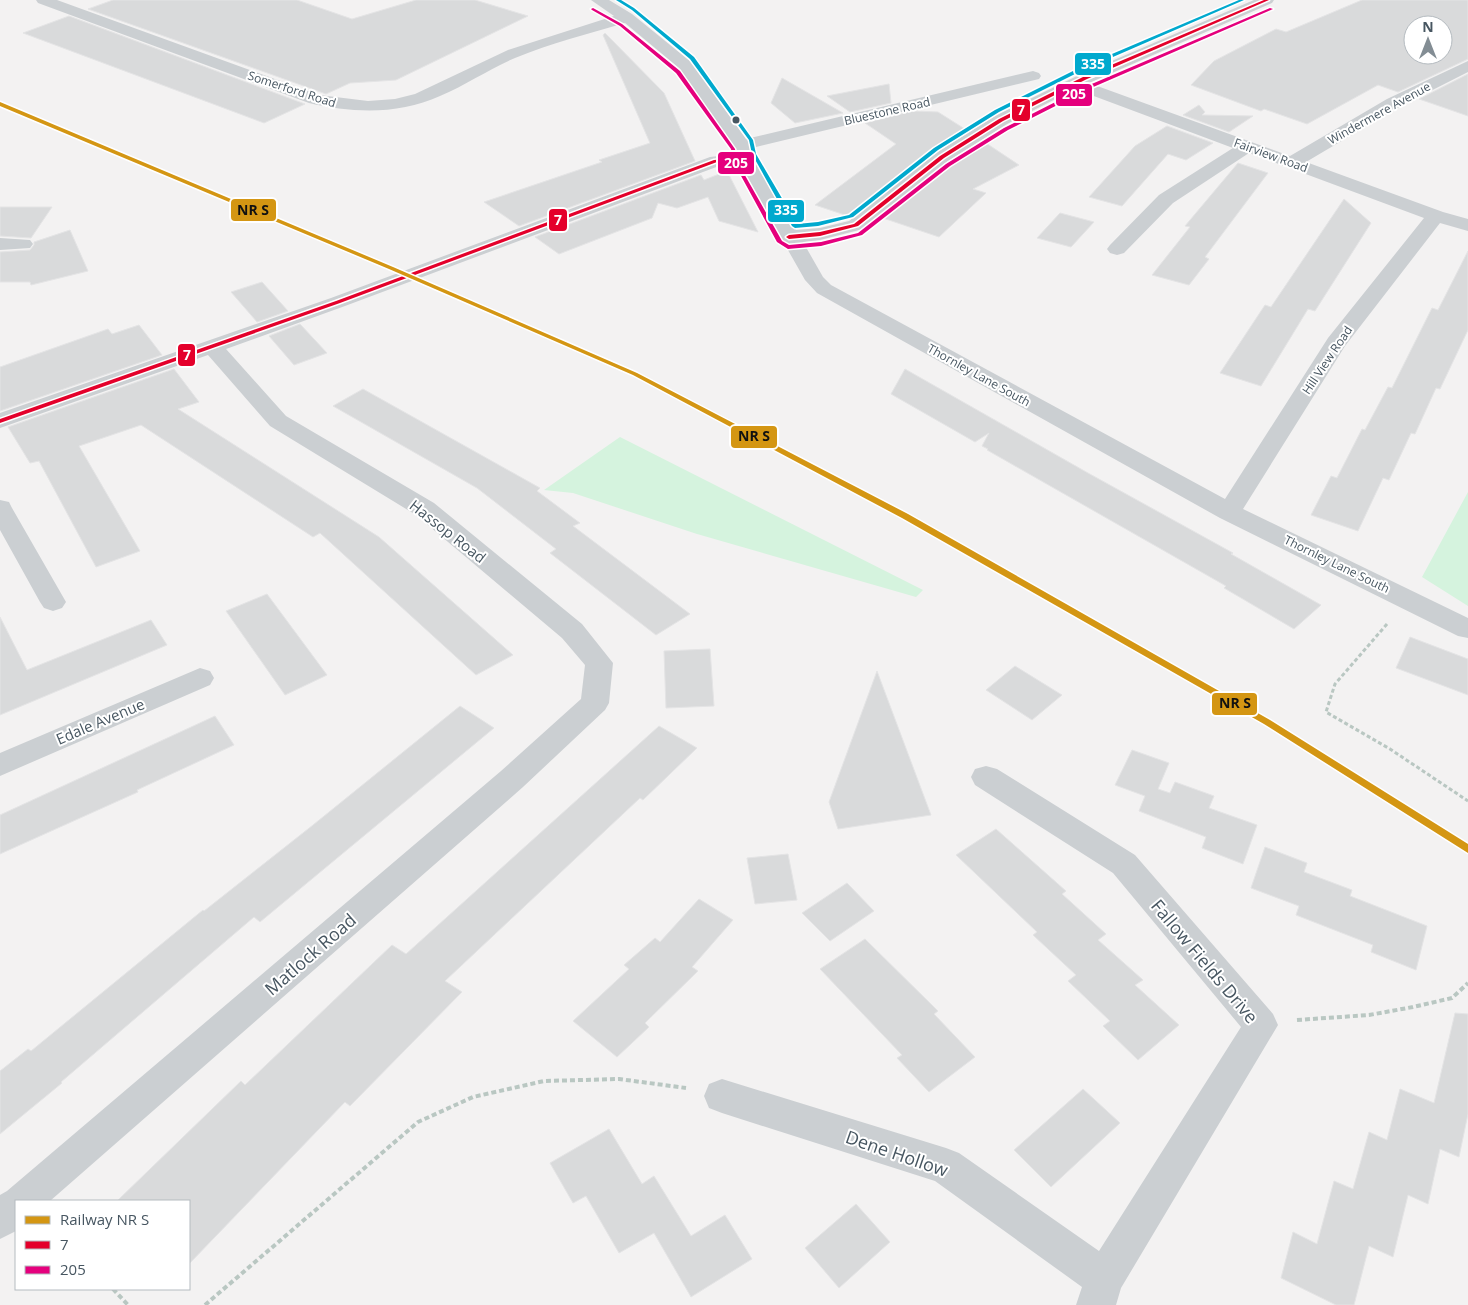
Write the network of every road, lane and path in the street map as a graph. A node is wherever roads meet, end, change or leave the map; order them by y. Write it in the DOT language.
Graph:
graph roads {
  1 [pos="43,0"];
  2 [pos="598,0"];
  3 [pos="1267,0"];
  4 [pos="627,17"];
  5 [pos="1468,66"];
  6 [pos="1032,76"];
  7 [pos="1074,83"];
  8 [pos="1246,147"];
  9 [pos="744,151"];
  10 [pos="1292,163"];
  11 [pos="1436,216"];
  12 [pos="1468,225"];
  13 [pos="789,237"];
  14 [pos="0,244"];
  15 [pos="23,244"];
  16 [pos="1117,249"];
  17 [pos="213,347"];
  18 [pos="0,421"];
  19 [pos="0,508"];
  20 [pos="1229,512"];
  21 [pos="1406,598"];
  22 [pos="53,602"];
  23 [pos="1468,629"];
  24 [pos="200,678"];
  25 [pos="595,703"];
  26 [pos="0,764"];
  27 [pos="986,777"];
  28 [pos="1468,801"];
  29 [pos="1468,983"];
  30 [pos="1261,1025"];
  31 [pos="722,1096"];
  32 [pos="23,1200"];
  33 [pos="15,1207"];
  34 [pos="0,1220"];
  35 [pos="114,1290"];
  36 [pos="1100,1292"];
  37 [pos="128,1305"];
  38 [pos="205,1305"];
  1 -- 4 [label="street, Somerford Road"];
  2 -- 4 [label="street, Thornley Lane South"];
  3 -- 7 [label="street"];
  4 -- 9 [label="street, Thornley Lane South"];
  5 -- 10 [label="street, Windermere Avenue"];
  6 -- 9 [label="street, Bluestone Road"];
  7 -- 8 [label="street, Fairview Road"];
  7 -- 13 [label="street"];
  8 -- 10 [label="street, Fairview Road"];
  8 -- 16 [label="street"];
  9 -- 13 [label="street, Thornley Lane South"];
  9 -- 17 [label="street, Bluestone Road"];
  10 -- 11 [label="street, Fairview Road"];
  11 -- 12 [label="street, Fairview Road"];
  11 -- 20 [label="street, Hill View Road"];
  13 -- 20 [label="street, Thornley Lane South"];
  14 -- 15 [label="street"];
  17 -- 18 [label="street, Bluestone Road"];
  17 -- 25 [label="street, Hassop Road"];
  19 -- 22 [label="street"];
  20 -- 21 [label="street, Thornley Lane South"];
  21 -- 23 [label="street, Thornley Lane South"];
  21 -- 28 [label="path"];
  24 -- 26 [label="street, Edale Avenue"];
  25 -- 32 [label="street, Matlock Road"];
  27 -- 30 [label="street, Fallow Fields Drive"];
  29 -- 30 [label="path"];
  30 -- 36 [label="street, Fallow Fields Drive"];
  31 -- 36 [label="street, Dene Hollow"];
  31 -- 38 [label="path"];
  33 -- 34 [label="street"];
  35 -- 37 [label="path"];
}
